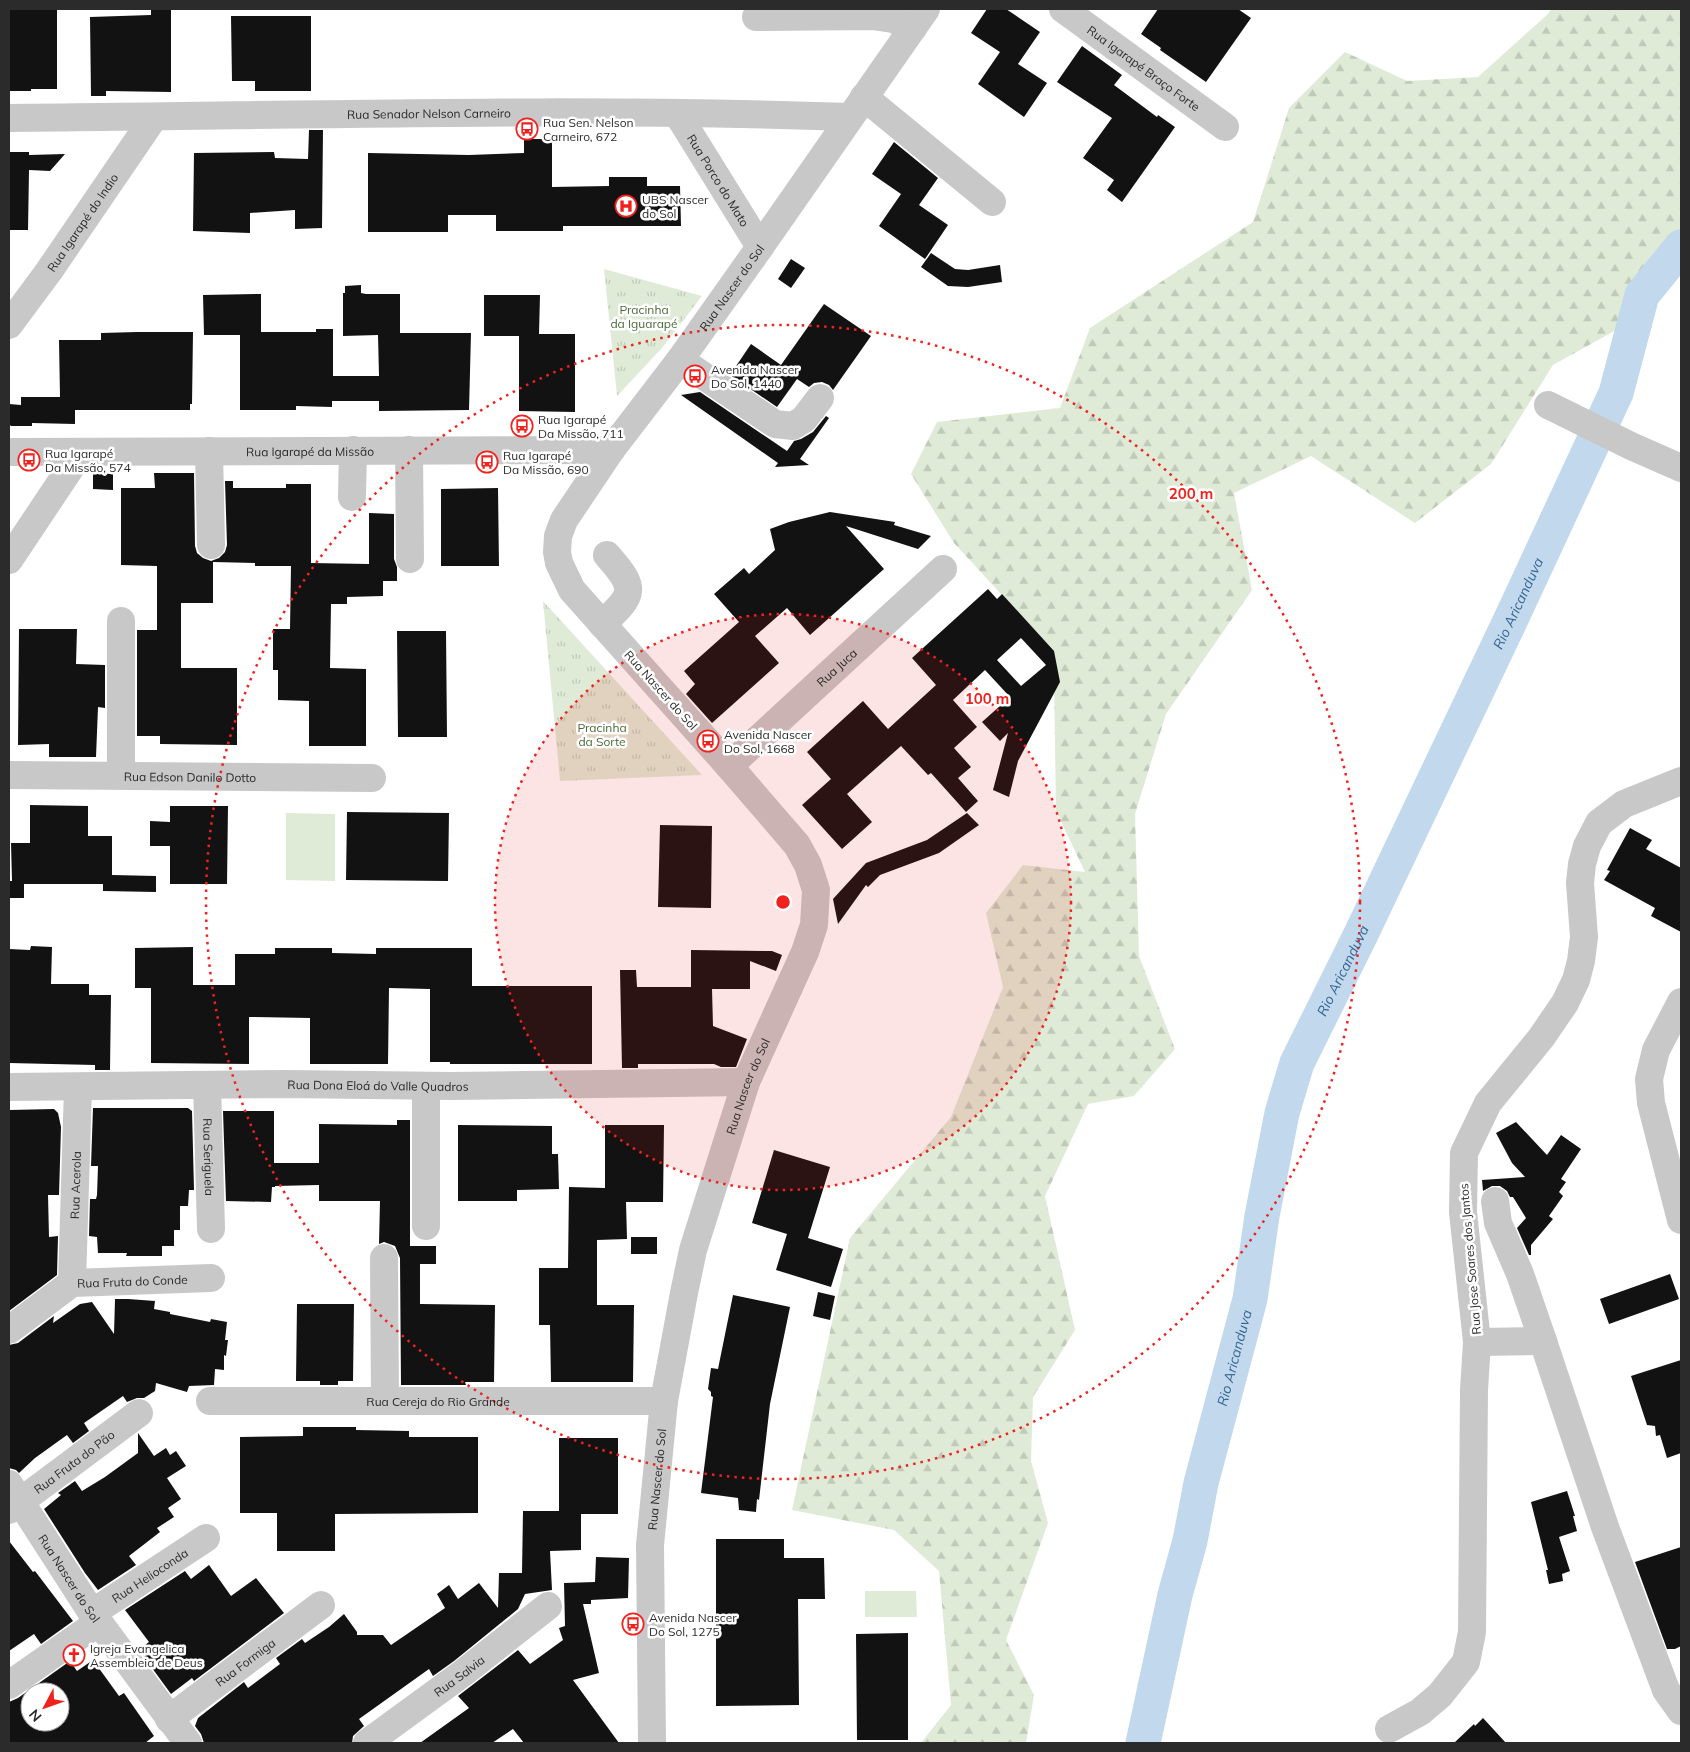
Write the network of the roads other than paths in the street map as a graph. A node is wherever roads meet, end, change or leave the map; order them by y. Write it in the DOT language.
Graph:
graph roads {
  1 [pos="1063,9"];
  2 [pos="756,17"];
  3 [pos="919,18"];
  4 [pos="857,107"];
  5 [pos="677,113"];
  6 [pos="154,117"];
  7 [pos="9,118"];
  8 [pos="1225,127"];
  9 [pos="992,202"];
  10 [pos="760,248"];
  11 [pos="9,325"];
  12 [pos="680,360"];
  13 [pos="820,398"];
  14 [pos="1548,405"];
  15 [pos="353,450"];
  16 [pos="409,450"];
  17 [pos="611,450"];
  18 [pos="209,451"];
  19 [pos="9,452"];
  20 [pos="81,452"];
  21 [pos="1681,468"];
  22 [pos="352,496"];
  23 [pos="211,545"];
  24 [pos="607,555"];
  25 [pos="410,559"];
  26 [pos="9,560"];
  27 [pos="944,569"];
  28 [pos="121,621"];
  29 [pos="602,624"];
  30 [pos="729,766"];
  31 [pos="9,775"];
  32 [pos="121,776"];
  33 [pos="372,778"];
  34 [pos="1681,781"];
  35 [pos="1681,1002"];
  36 [pos="746,1082"];
  37 [pos="207,1085"];
  38 [pos="9,1086"];
  39 [pos="426,1086"];
  40 [pos="78,1087"];
  41 [pos="1495,1201"];
  42 [pos="1681,1220"];
  43 [pos="426,1226"];
  44 [pos="211,1229"];
  45 [pos="384,1258"];
  46 [pos="211,1278"];
  47 [pos="72,1283"];
  48 [pos="9,1330"];
  49 [pos="1543,1340"];
  50 [pos="1476,1342"];
  51 [pos="385,1400"];
  52 [pos="664,1400"];
  53 [pos="210,1401"];
  54 [pos="139,1413"];
  55 [pos="13,1498"];
  56 [pos="206,1538"];
  57 [pos="321,1605"];
  58 [pos="548,1606"];
  59 [pos="95,1617"];
  60 [pos="9,1685"];
  61 [pos="1681,1711"];
  62 [pos="1389,1729"];
  63 [pos="176,1734"];
  64 [pos="367,1743"];
  65 [pos="652,1743"];
  1 -- 8 [label="street, Rua Igarapé Braço Forte"];
  2 -- 3 [label="street"];
  3 -- 4 [label="street, Rua Nascer do Sol"];
  4 -- 5 [label="street, Rua Senador Nelson Carneiro"];
  4 -- 9 [label="street"];
  4 -- 10 [label="street, Rua Nascer do Sol"];
  5 -- 6 [label="street, Rua Senador Nelson Carneiro"];
  5 -- 10 [label="street, Rua Porco do Mato"];
  6 -- 7 [label="street, Rua Senador Nelson Carneiro"];
  6 -- 11 [label="street, Rua Igarapé do Indio"];
  10 -- 12 [label="street, Rua Nascer do Sol"];
  12 -- 13 [label="street"];
  12 -- 17 [label="street, Rua Nascer do Sol"];
  14 -- 21 [label="street"];
  15 -- 16 [label="street, Rua Igarapé da Missão"];
  15 -- 18 [label="street, Rua Igarapé da Missão"];
  15 -- 22 [label="street"];
  16 -- 17 [label="street, Rua Igarapé da Missão"];
  16 -- 25 [label="street"];
  17 -- 29 [label="street, Rua Nascer do Sol"];
  18 -- 20 [label="street, Rua Igarapé da Missão"];
  18 -- 23 [label="street"];
  19 -- 20 [label="street, Rua Igarapé da Missão"];
  20 -- 26 [label="street"];
  24 -- 29 [label="street"];
  27 -- 30 [label="street, Rua Juca"];
  28 -- 32 [label="street"];
  29 -- 30 [label="street, Rua Nascer do Sol"];
  30 -- 36 [label="street, Rua Nascer do Sol"];
  31 -- 32 [label="street, Rua Edson Danilo Dotto"];
  32 -- 33 [label="street, Rua Edson Danilo Dotto"];
  34 -- 50 [label="street, Rua Jose Soares dos Jantos"];
  35 -- 42 [label="street"];
  36 -- 39 [label="street, Rua Dona Eloá do Valle Quadros"];
  36 -- 52 [label="street, Rua Nascer do Sol"];
  37 -- 39 [label="street, Rua Dona Eloá do Valle Quadros"];
  37 -- 40 [label="street, Rua Dona Eloá do Valle Quadros"];
  37 -- 44 [label="street, Rua Seriguela"];
  38 -- 40 [label="street, Rua Dona Eloá do Valle Quadros"];
  39 -- 43 [label="street"];
  40 -- 47 [label="street, Rua Acerola"];
  41 -- 49 [label="street"];
  45 -- 51 [label="street"];
  46 -- 47 [label="street, Rua Fruta do Conde"];
  47 -- 48 [label="street, Rua Fruta do Conde"];
  49 -- 50 [label="street"];
  49 -- 61 [label="street"];
  50 -- 62 [label="street, Rua Jose Soares dos Jantos"];
  51 -- 52 [label="street, Rua Cereja do Rio Grande"];
  51 -- 53 [label="street, Rua Cereja do Rio Grande"];
  52 -- 65 [label="street, Rua Nascer do Sol"];
  54 -- 55 [label="street, Rua Fruta do Pão"];
  55 -- 59 [label="street, Rua Nascer do Sol"];
  56 -- 59 [label="street, Rua Helioconda"];
  57 -- 63 [label="street, Rua Formiga"];
  58 -- 64 [label="street, Rua Salvia"];
  59 -- 60 [label="street, Rua Helioconda"];
  59 -- 63 [label="street, Rua Nascer do Sol"];
}
